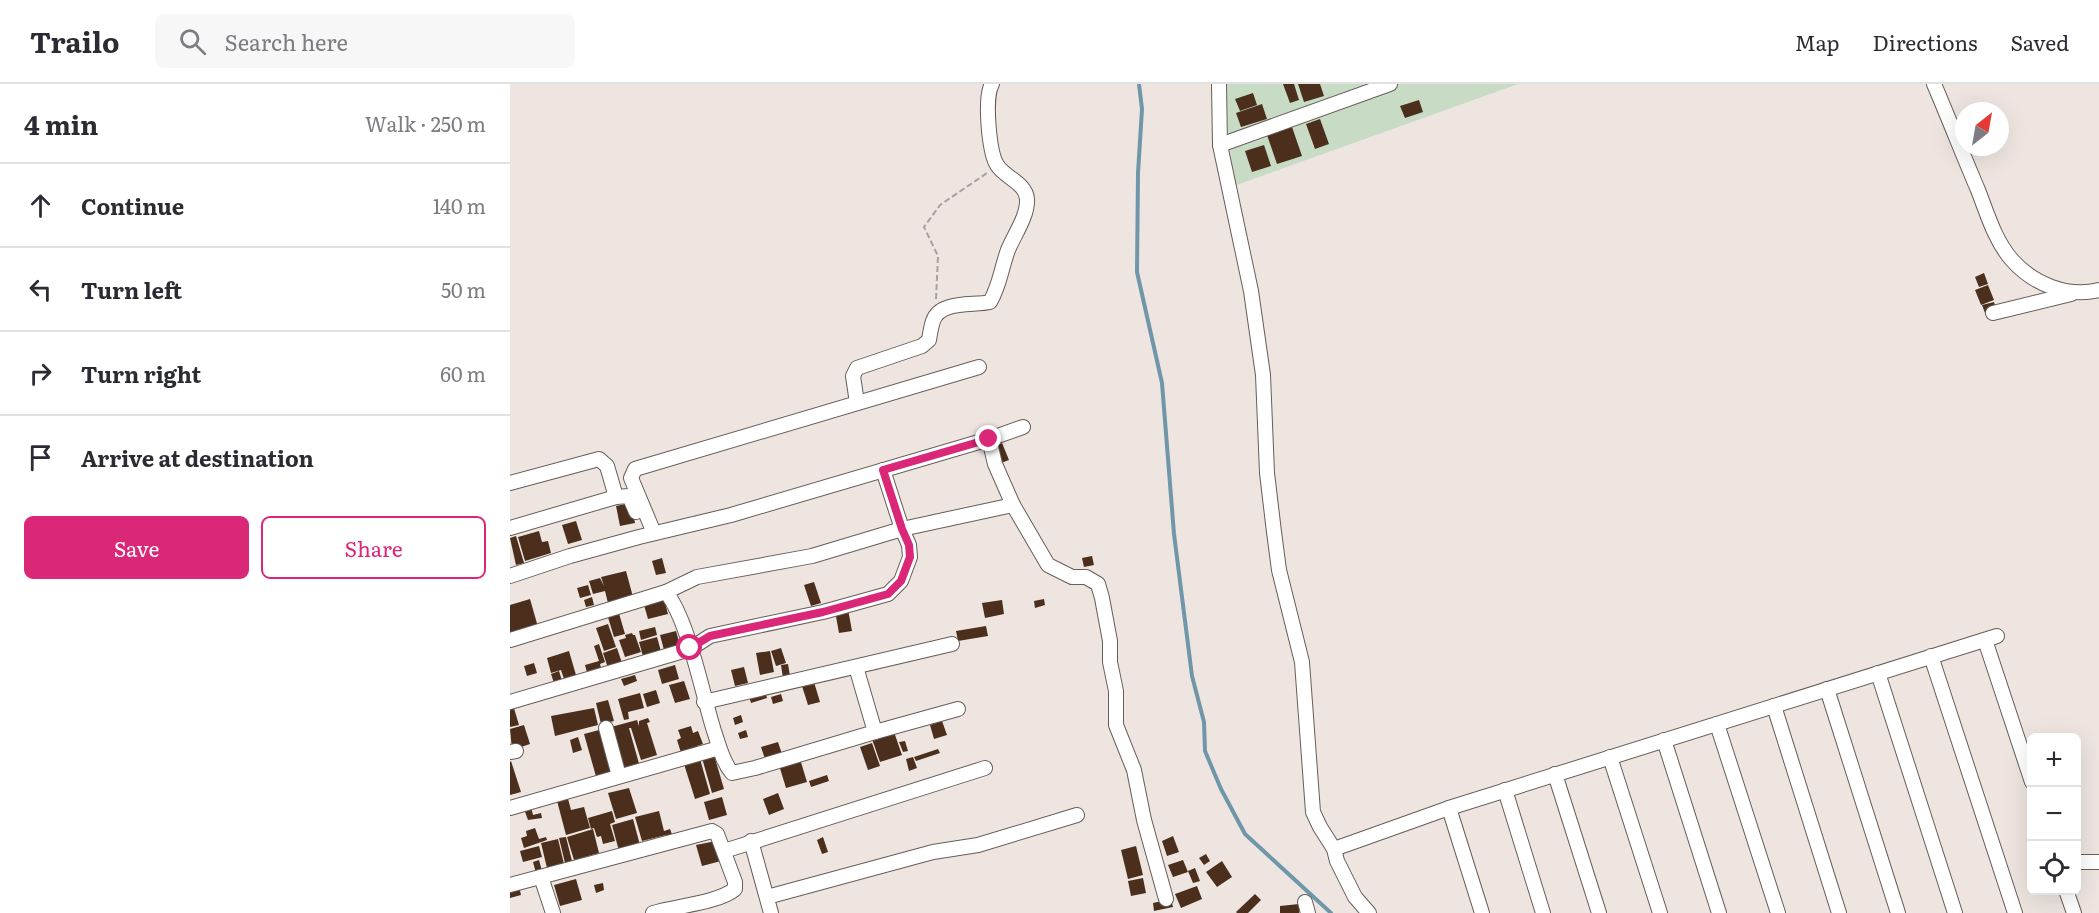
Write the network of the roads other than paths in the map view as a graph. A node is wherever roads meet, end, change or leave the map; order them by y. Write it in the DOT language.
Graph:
graph roads {
  1 [pos="992,84"];
  2 [pos="1220,84"];
  3 [pos="1390,84"];
  4 [pos="1934,84"];
  5 [pos="1220,145"];
  6 [pos="2099,290"];
  7 [pos="2076,293"];
  8 [pos="1993,313"];
  9 [pos="979,367"];
  10 [pos="857,403"];
  11 [pos="1023,427"];
  12 [pos="989,439"];
  13 [pos="883,470"];
  14 [pos="510,483"];
  15 [pos="616,497"];
  16 [pos="1012,505"];
  17 [pos="639,519"];
  18 [pos="510,528"];
  19 [pos="902,529"];
  20 [pos="654,533"];
  21 [pos="510,576"];
  22 [pos="666,592"];
  23 [pos="510,640"];
  24 [pos="952,644"];
  25 [pos="690,648"];
  26 [pos="1931,657"];
  27 [pos="856,667"];
  28 [pos="1878,673"];
  29 [pos="1827,689"];
  30 [pos="510,702"];
  31 [pos="704,702"];
  32 [pos="1774,706"];
  33 [pos="958,709"];
  34 [pos="1717,723"];
  35 [pos="606,728"];
  36 [pos="875,732"];
  37 [pos="1664,740"];
  38 [pos="719,748"];
  39 [pos="1610,757"];
  40 [pos="985,768"];
  41 [pos="2027,768"];
  42 [pos="1555,774"];
  43 [pos="619,776"];
  44 [pos="1505,790"];
  45 [pos="510,808"];
  46 [pos="1449,808"];
  47 [pos="1077,815"];
  48 [pos="752,841"];
  49 [pos="1334,849"];
  50 [pos="724,851"];
  51 [pos="2081,862"];
  52 [pos="2099,862"];
  53 [pos="541,878"];
  54 [pos="510,885"];
  55 [pos="2067,895"];
  56 [pos="767,897"];
  57 [pos="1166,899"];
  58 [pos="700,908"];
  59 [pos="553,913"];
  60 [pos="652,913"];
  61 [pos="771,913"];
  62 [pos="1369,913"];
  63 [pos="1482,913"];
  64 [pos="1543,913"];
  65 [pos="1599,913"];
  66 [pos="1660,913"];
  67 [pos="1719,913"];
  68 [pos="1778,913"];
  69 [pos="1839,913"];
  70 [pos="1898,913"];
  71 [pos="1955,913"];
  72 [pos="2015,913"];
  73 [pos="2074,913"];
  1 -- 10 [label="street"];
  2 -- 5 [label="street"];
  3 -- 5 [label="street"];
  4 -- 7 [label="street"];
  5 -- 49 [label="street"];
  6 -- 7 [label="street"];
  7 -- 8 [label="street"];
  9 -- 10 [label="street"];
  10 -- 20 [label="street"];
  11 -- 12 [label="street"];
  12 -- 13 [label="street"];
  12 -- 16 [label="street"];
  13 -- 19 [label="street"];
  13 -- 20 [label="street"];
  14 -- 15 [label="street"];
  15 -- 17 [label="street"];
  15 -- 18 [label="street"];
  16 -- 19 [label="street"];
  16 -- 57 [label="street"];
  19 -- 22 [label="street"];
  19 -- 25 [label="street"];
  20 -- 21 [label="street"];
  22 -- 23 [label="street"];
  22 -- 25 [label="street"];
  24 -- 27 [label="street"];
  25 -- 30 [label="street"];
  25 -- 31 [label="street"];
  26 -- 28 [label="street"];
  26 -- 41 [label="street"];
  26 -- 72 [label="street"];
  27 -- 31 [label="street"];
  27 -- 36 [label="street"];
  28 -- 29 [label="street"];
  28 -- 71 [label="street"];
  29 -- 32 [label="street"];
  29 -- 70 [label="street"];
  31 -- 38 [label="street"];
  32 -- 34 [label="street"];
  32 -- 69 [label="street"];
  33 -- 36 [label="street"];
  34 -- 37 [label="street"];
  34 -- 68 [label="street"];
  35 -- 43 [label="street"];
  36 -- 38 [label="street"];
  37 -- 39 [label="street"];
  37 -- 67 [label="street"];
  38 -- 43 [label="street"];
  39 -- 42 [label="street"];
  39 -- 66 [label="street"];
  40 -- 48 [label="street"];
  42 -- 44 [label="street"];
  42 -- 65 [label="street"];
  43 -- 45 [label="street"];
  44 -- 46 [label="street"];
  44 -- 64 [label="street"];
  46 -- 49 [label="street"];
  46 -- 63 [label="street"];
  47 -- 56 [label="street"];
  48 -- 50 [label="street"];
  48 -- 56 [label="street"];
  49 -- 62 [label="street"];
  50 -- 53 [label="street"];
  50 -- 58 [label="street"];
  51 -- 52 [label="street"];
  53 -- 54 [label="street"];
  53 -- 59 [label="street"];
  55 -- 73 [label="street"];
  56 -- 61 [label="street"];
  58 -- 60 [label="street"];
}
